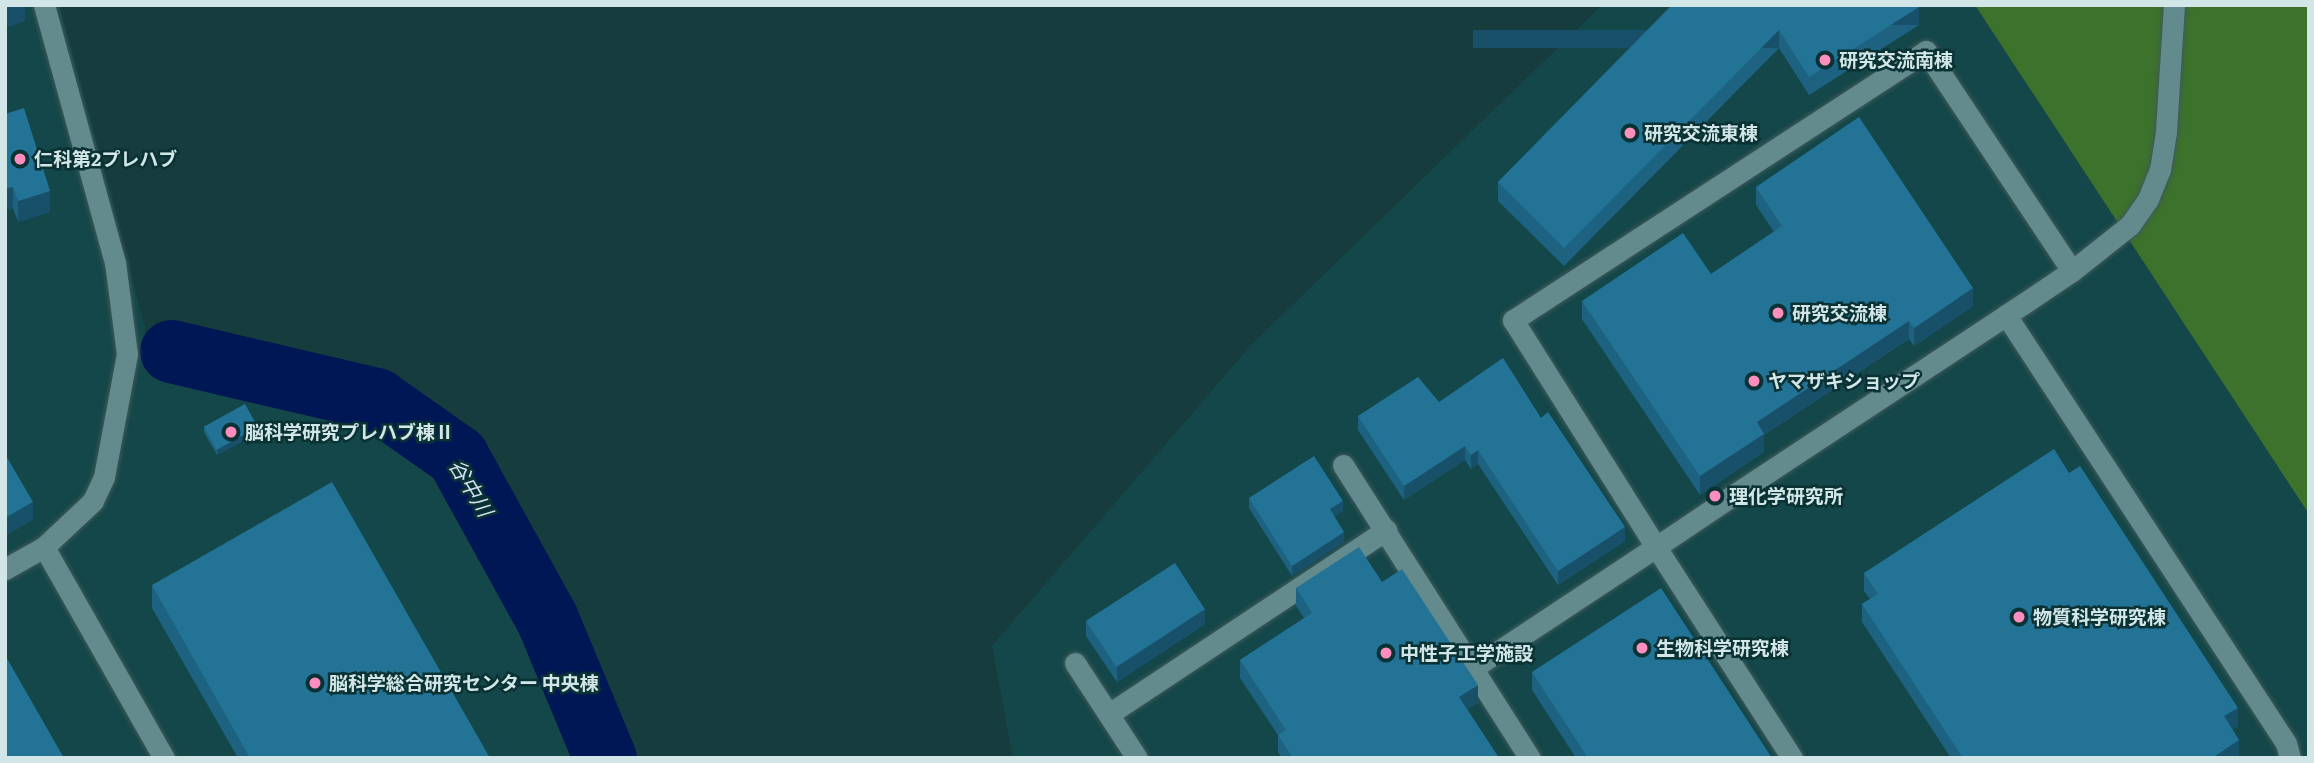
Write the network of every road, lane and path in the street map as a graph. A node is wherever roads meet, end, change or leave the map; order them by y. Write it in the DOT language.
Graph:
graph roads {
  1 [pos="44,5"];
  2 [pos="2174,5"];
  3 [pos="2072,271"];
  4 [pos="2006,315"];
  5 [pos="1343,464"];
  6 [pos="1386,530"];
  7 [pos="44,547"];
  8 [pos="1656,547"];
  9 [pos="5,569"];
  10 [pos="1075,663"];
  11 [pos="1473,668"];
  12 [pos="1109,714"];
  13 [pos="164,758"];
  14 [pos="1137,758"];
  15 [pos="1530,758"];
  16 [pos="1792,758"];
  17 [pos="2290,758"];
  1 -- 7 [label="lane"];
  2 -- 3 [label="lane"];
  3 -- 4 [label="lane"];
  3 -- 8 [label="lane"];
  4 -- 8 [label="lane"];
  4 -- 17 [label="lane"];
  5 -- 6 [label="lane"];
  6 -- 11 [label="lane"];
  6 -- 12 [label="lane"];
  7 -- 9 [label="lane"];
  7 -- 13 [label="lane"];
  8 -- 11 [label="lane"];
  8 -- 16 [label="lane"];
  10 -- 12 [label="lane"];
  11 -- 15 [label="lane"];
  12 -- 14 [label="lane"];
}
